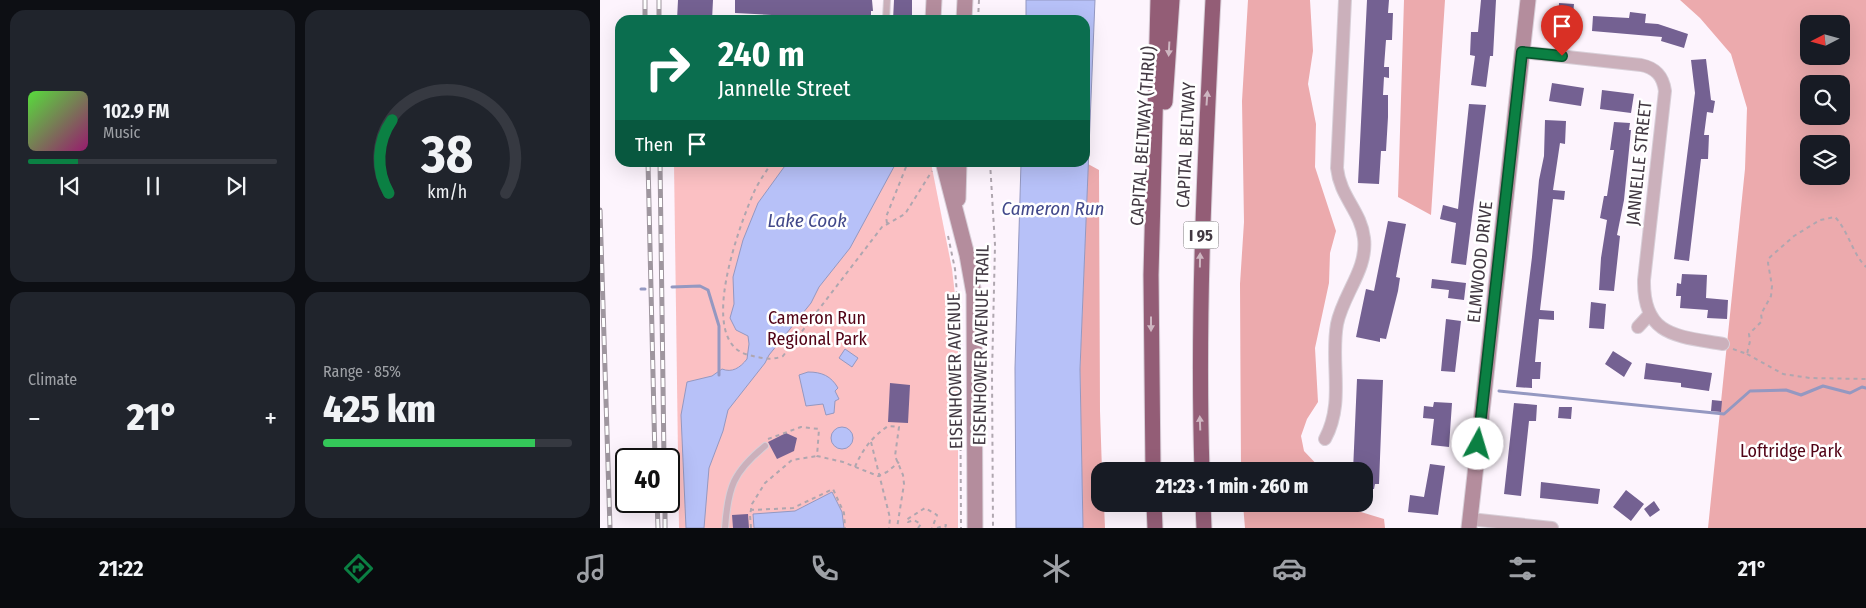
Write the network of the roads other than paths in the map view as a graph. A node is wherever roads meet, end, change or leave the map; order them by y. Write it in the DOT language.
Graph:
graph roads {
  1 [pos="887,0"];
  2 [pos="934,0"];
  3 [pos="966,0"];
  4 [pos="1158,0"];
  5 [pos="1172,0"];
  6 [pos="1213,0"];
  7 [pos="1345,0"];
  8 [pos="1528,0"];
  9 [pos="886,15"];
  10 [pos="933,15"];
  11 [pos="964,15"];
  12 [pos="1522,52"];
  13 [pos="938,167"];
  14 [pos="959,167"];
  15 [pos="957,215"];
  16 [pos="1151,275"];
  17 [pos="1649,315"];
  18 [pos="1638,327"];
  19 [pos="1723,344"];
  20 [pos="1325,439"];
  21 [pos="765,446"];
  22 [pos="1153,462"];
  23 [pos="1202,462"];
  24 [pos="1154,512"];
  25 [pos="1203,512"];
  26 [pos="1470,524"];
  27 [pos="725,528"];
  28 [pos="975,528"];
  29 [pos="1155,528"];
  30 [pos="1204,528"];
  31 [pos="1552,528"];
  1 -- 9 [label="lane"];
  2 -- 10 [label="street"];
  3 -- 11 [label="street"];
  4 -- 16 [label="highway"];
  5 -- 16 [label="highway, CAPITAL BELTWAY (THRU), one-way"];
  23 -- 6 [label="highway, CAPITAL BELTWAY / I 95, one-way"];
  7 -- 20 [label="street"];
  8 -- 12 [label="street, ELMWOOD DRIVE"];
  12 -- 17 [label="street, JANNELLE STREET"];
  12 -- 26 [label="street, ELMWOOD DRIVE"];
  13 -- 15 [label="street, EISENHOWER AVENUE"];
  14 -- 15 [label="street, EISENHOWER AVENUE"];
  15 -- 28 [label="street, EISENHOWER AVENUE"];
  16 -- 22 [label="highway, one-way"];
  17 -- 18 [label="street"];
  17 -- 19 [label="street"];
  21 -- 27 [label="lane"];
  24 -- 29 [label="highway"];
  25 -- 30 [label="highway"];
  26 -- 31 [label="street"];
}
